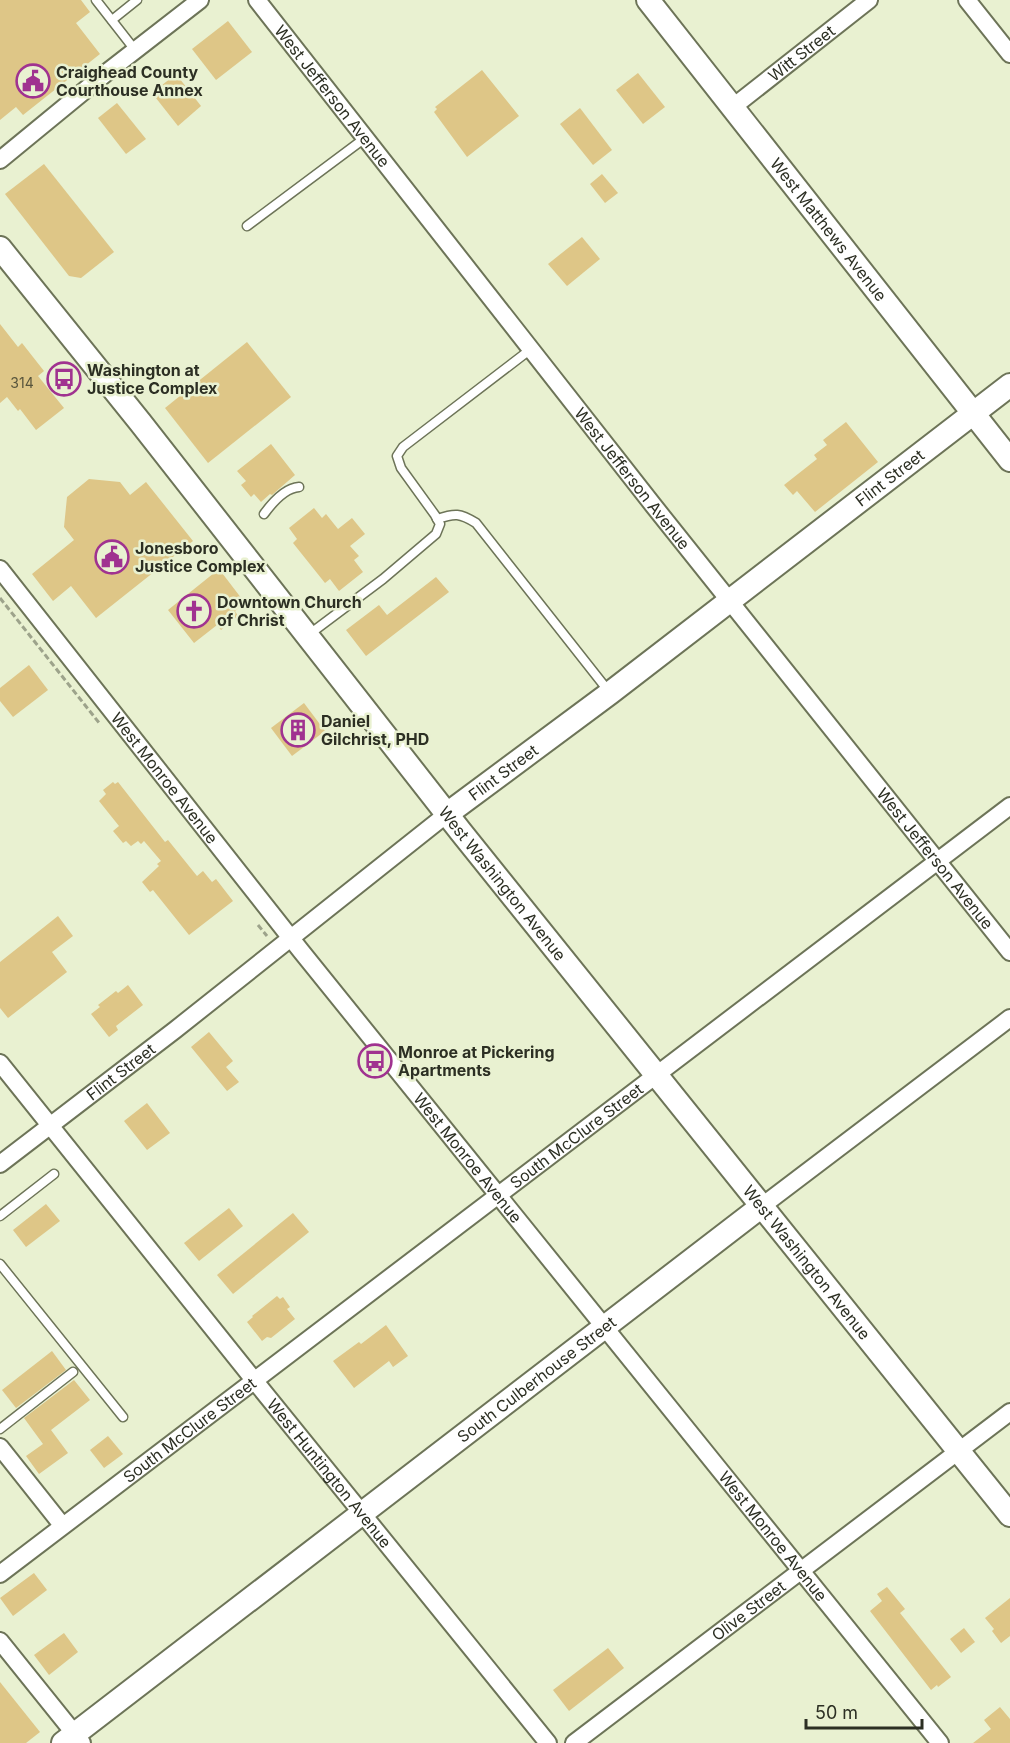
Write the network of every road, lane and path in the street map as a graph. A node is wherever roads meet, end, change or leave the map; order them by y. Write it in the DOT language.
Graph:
graph roads {
  1 [pos="96,0"];
  2 [pos="137,0"];
  3 [pos="200,0"];
  4 [pos="257,0"];
  5 [pos="648,0"];
  6 [pos="869,0"];
  7 [pos="967,0"];
  8 [pos="112,20"];
  9 [pos="135,50"];
  10 [pos="1010,54"];
  11 [pos="733,107"];
  12 [pos="365,138"];
  13 [pos="0,160"];
  14 [pos="247,226"];
  15 [pos="0,248"];
  16 [pos="531,349"];
  17 [pos="1010,385"];
  18 [pos="973,413"];
  19 [pos="1010,460"];
  20 [pos="299,487"];
  21 [pos="264,514"];
  22 [pos="437,519"];
  23 [pos="0,569"];
  24 [pos="729,601"];
  25 [pos="307,636"];
  26 [pos="610,693"];
  27 [pos="1010,807"];
  28 [pos="447,814"];
  29 [pos="937,861"];
  30 [pos="291,939"];
  31 [pos="1010,952"];
  32 [pos="1010,1018"];
  33 [pos="0,1062"];
  34 [pos="657,1076"];
  35 [pos="50,1126"];
  36 [pos="0,1164"];
  37 [pos="54,1174"];
  38 [pos="497,1195"];
  39 [pos="762,1206"];
  40 [pos="0,1216"];
  41 [pos="0,1264"];
  42 [pos="604,1328"];
  43 [pos="74,1372"];
  44 [pos="254,1380"];
  45 [pos="1010,1412"];
  46 [pos="123,1418"];
  47 [pos="0,1429"];
  48 [pos="0,1447"];
  49 [pos="959,1451"];
  50 [pos="362,1513"];
  51 [pos="1010,1515"];
  52 [pos="62,1525"];
  53 [pos="800,1570"];
  54 [pos="0,1574"];
  55 [pos="0,1641"];
  56 [pos="73,1740"];
  57 [pos="548,1743"];
  58 [pos="574,1743"];
  59 [pos="940,1743"];
  1 -- 8 [label="lane"];
  2 -- 8 [label="lane"];
  3 -- 9 [label="street"];
  4 -- 12 [label="street, West Jefferson Avenue"];
  5 -- 11 [label="street, West Matthews Avenue"];
  6 -- 11 [label="street, Witt Street"];
  7 -- 10 [label="street"];
  8 -- 9 [label="lane"];
  9 -- 13 [label="street"];
  11 -- 18 [label="street, West Matthews Avenue"];
  12 -- 14 [label="lane"];
  12 -- 16 [label="street, West Jefferson Avenue"];
  15 -- 25 [label="street, West Washington Avenue"];
  16 -- 22 [label="lane"];
  16 -- 24 [label="street, West Jefferson Avenue"];
  17 -- 18 [label="street, Flint Street"];
  18 -- 19 [label="street, West Matthews Avenue"];
  18 -- 24 [label="street, Flint Street"];
  20 -- 21 [label="lane"];
  22 -- 25 [label="lane"];
  22 -- 26 [label="lane"];
  23 -- 30 [label="street, West Monroe Avenue"];
  24 -- 26 [label="street, Flint Street"];
  24 -- 29 [label="street, West Jefferson Avenue"];
  25 -- 28 [label="street, West Washington Avenue"];
  26 -- 28 [label="street, Flint Street"];
  27 -- 29 [label="street, South McClure Street"];
  28 -- 30 [label="street, Flint Street"];
  28 -- 34 [label="street, West Washington Avenue"];
  29 -- 31 [label="street, West Jefferson Avenue"];
  29 -- 34 [label="street, South McClure Street"];
  30 -- 35 [label="street, Flint Street"];
  30 -- 38 [label="street, West Monroe Avenue"];
  32 -- 39 [label="street, South Culberhouse Street"];
  33 -- 35 [label="street, West Huntington Avenue"];
  34 -- 38 [label="street, South McClure Street"];
  34 -- 39 [label="street, West Washington Avenue"];
  35 -- 36 [label="street, Flint Street"];
  35 -- 44 [label="street, West Huntington Avenue"];
  37 -- 40 [label="lane"];
  38 -- 42 [label="street, West Monroe Avenue"];
  38 -- 44 [label="street, South McClure Street"];
  39 -- 42 [label="street, South Culberhouse Street"];
  39 -- 49 [label="street, West Washington Avenue"];
  41 -- 46 [label="lane"];
  42 -- 50 [label="street, South Culberhouse Street"];
  42 -- 53 [label="street, West Monroe Avenue"];
  43 -- 47 [label="lane"];
  44 -- 50 [label="street, West Huntington Avenue"];
  44 -- 52 [label="street, South McClure Street"];
  45 -- 49 [label="street, Olive Street"];
  48 -- 52 [label="street"];
  49 -- 51 [label="street, West Washington Avenue"];
  49 -- 53 [label="street, Olive Street"];
  50 -- 56 [label="street, South Culberhouse Street"];
  50 -- 57 [label="street, West Huntington Avenue"];
  52 -- 54 [label="street, South McClure Street"];
  53 -- 58 [label="street, Olive Street"];
  53 -- 59 [label="street, West Monroe Avenue"];
  55 -- 56 [label="street"];
}
